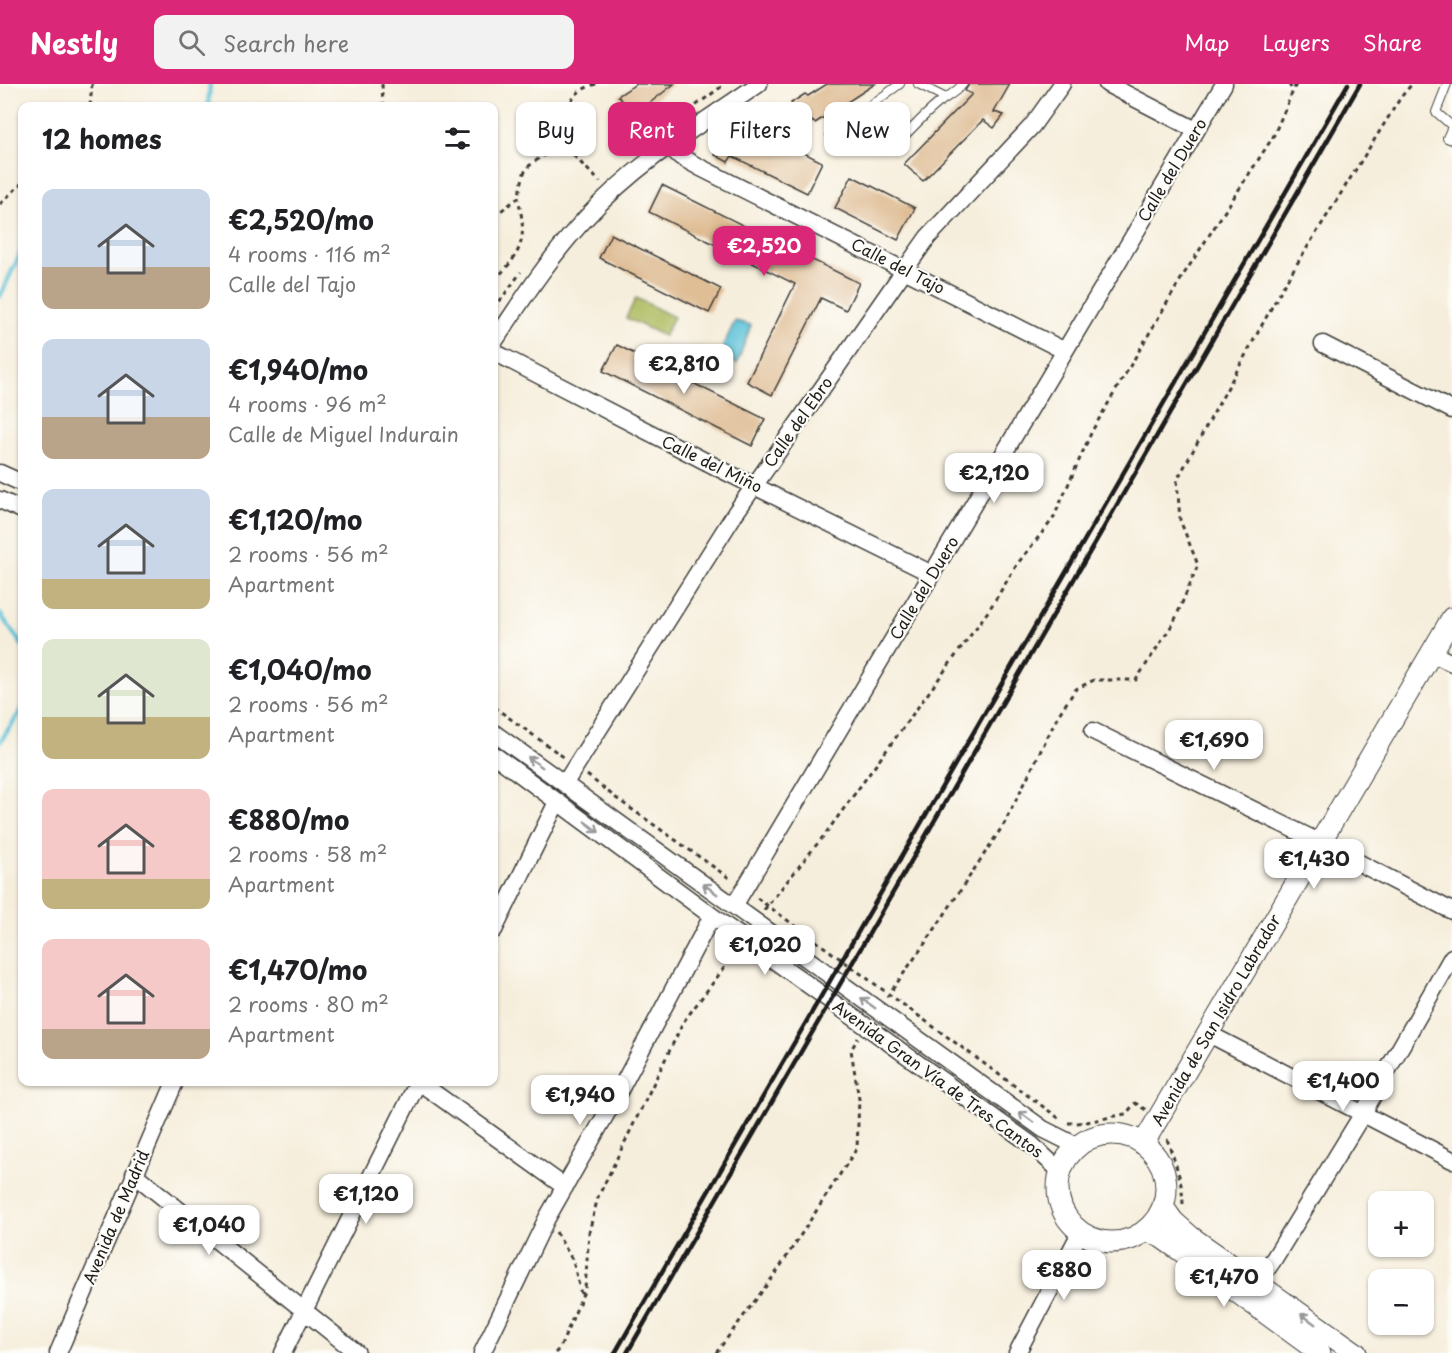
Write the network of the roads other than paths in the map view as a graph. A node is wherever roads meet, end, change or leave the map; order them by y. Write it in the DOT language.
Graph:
graph roads {
  1 [pos="759,84"];
  2 [pos="900,84"];
  3 [pos="918,84"];
  4 [pos="963,84"];
  5 [pos="1062,84"];
  6 [pos="1107,84"];
  7 [pos="1224,84"];
  8 [pos="1447,84"];
  9 [pos="946,98"];
  10 [pos="875,102"];
  11 [pos="696,127"];
  12 [pos="1452,127"];
  13 [pos="910,130"];
  14 [pos="1196,130"];
  15 [pos="1450,139"];
  16 [pos="655,156"];
  17 [pos="680,156"];
  18 [pos="904,269"];
  19 [pos="498,336"];
  20 [pos="1323,344"];
  21 [pos="1065,351"];
  22 [pos="498,354"];
  23 [pos="1452,410"];
  24 [pos="0,473"];
  25 [pos="18,481"];
  26 [pos="754,485"];
  27 [pos="0,500"];
  28 [pos="18,508"];
  29 [pos="932,574"];
  30 [pos="1452,618"];
  31 [pos="1431,653"];
  32 [pos="1452,663"];
  33 [pos="1093,730"];
  34 [pos="498,736"];
  35 [pos="498,758"];
  36 [pos="565,783"];
  37 [pos="557,802"];
  38 [pos="1319,842"];
  39 [pos="734,906"];
  40 [pos="1452,911"];
  41 [pos="712,916"];
  42 [pos="498,922"];
  43 [pos="1452,957"];
  44 [pos="1209,1034"];
  45 [pos="173,1086"];
  46 [pos="416,1086"];
  47 [pos="424,1086"];
  48 [pos="1362,1114"];
  49 [pos="1143,1144"];
  50 [pos="1077,1146"];
  51 [pos="1452,1160"];
  52 [pos="1060,1171"];
  53 [pos="134,1174"];
  54 [pos="565,1187"];
  55 [pos="1163,1207"];
  56 [pos="1147,1230"];
  57 [pos="1080,1233"];
  58 [pos="1257,1283"];
  59 [pos="304,1310"];
  60 [pos="58,1353"];
  61 [pos="283,1353"];
  62 [pos="357,1353"];
  63 [pos="482,1353"];
  64 [pos="1017,1353"];
  65 [pos="1320,1353"];
  66 [pos="1356,1353"];
  1 -- 11 [label="street"];
  2 -- 10 [label="lane"];
  3 -- 9 [label="lane"];
  4 -- 9 [label="lane"];
  5 -- 18 [label="street, Calle del Ebro"];
  6 -- 14 [label="street"];
  7 -- 14 [label="street, Calle del Duero"];
  8 -- 12 [label="lane"];
  9 -- 13 [label="lane"];
  12 -- 15 [label="lane"];
  14 -- 21 [label="street, Calle del Duero"];
  16 -- 19 [label="street"];
  17 -- 18 [label="street, Calle del Tajo"];
  18 -- 21 [label="street, Calle del Tajo"];
  18 -- 26 [label="street, Calle del Ebro"];
  20 -- 23 [label="street"];
  21 -- 29 [label="street, Calle del Duero"];
  22 -- 26 [label="street, Calle del Miño"];
  24 -- 25 [label="street"];
  26 -- 29 [label="street, Calle del Miño"];
  26 -- 36 [label="street, Calle del Ebro"];
  27 -- 28 [label="street"];
  29 -- 39 [label="street, Calle del Duero"];
  30 -- 31 [label="street, Avenida de San Isidro Labrador"];
  31 -- 32 [label="street"];
  31 -- 38 [label="street, Avenida de San Isidro Labrador"];
  33 -- 38 [label="street"];
  36 -- 34 [label="street, Avenida Gran Vía de Tres Cantos, one-way"];
  35 -- 37 [label="street, Avenida Gran Vía de Tres Cantos"];
  39 -- 36 [label="street, Avenida Gran Vía de Tres Cantos, one-way"];
  37 -- 41 [label="street, Avenida Gran Vía de Tres Cantos, one-way"];
  37 -- 42 [label="street"];
  38 -- 40 [label="street"];
  38 -- 44 [label="street, Avenida de San Isidro Labrador"];
  50 -- 39 [label="street, Avenida Gran Vía de Tres Cantos, one-way"];
  41 -- 52 [label="street, Avenida Gran Vía de Tres Cantos"];
  41 -- 54 [label="street"];
  43 -- 48 [label="street"];
  44 -- 48 [label="street"];
  44 -- 49 [label="street, Avenida de San Isidro Labrador"];
  45 -- 53 [label="street, Avenida de Madrid"];
  46 -- 59 [label="street"];
  47 -- 54 [label="street"];
  48 -- 51 [label="street"];
  48 -- 58 [label="street"];
  49 -- 50 [label="street"];
  49 -- 55 [label="street"];
  50 -- 52 [label="street"];
  52 -- 57 [label="street"];
  53 -- 59 [label="street"];
  53 -- 60 [label="street, Avenida de Madrid"];
  54 -- 63 [label="street"];
  55 -- 56 [label="street"];
  55 -- 58 [label="street"];
  56 -- 57 [label="street"];
  56 -- 65 [label="street"];
  57 -- 64 [label="street"];
  66 -- 58 [label="street, one-way"];
  59 -- 61 [label="street"];
  59 -- 62 [label="street"];
}
